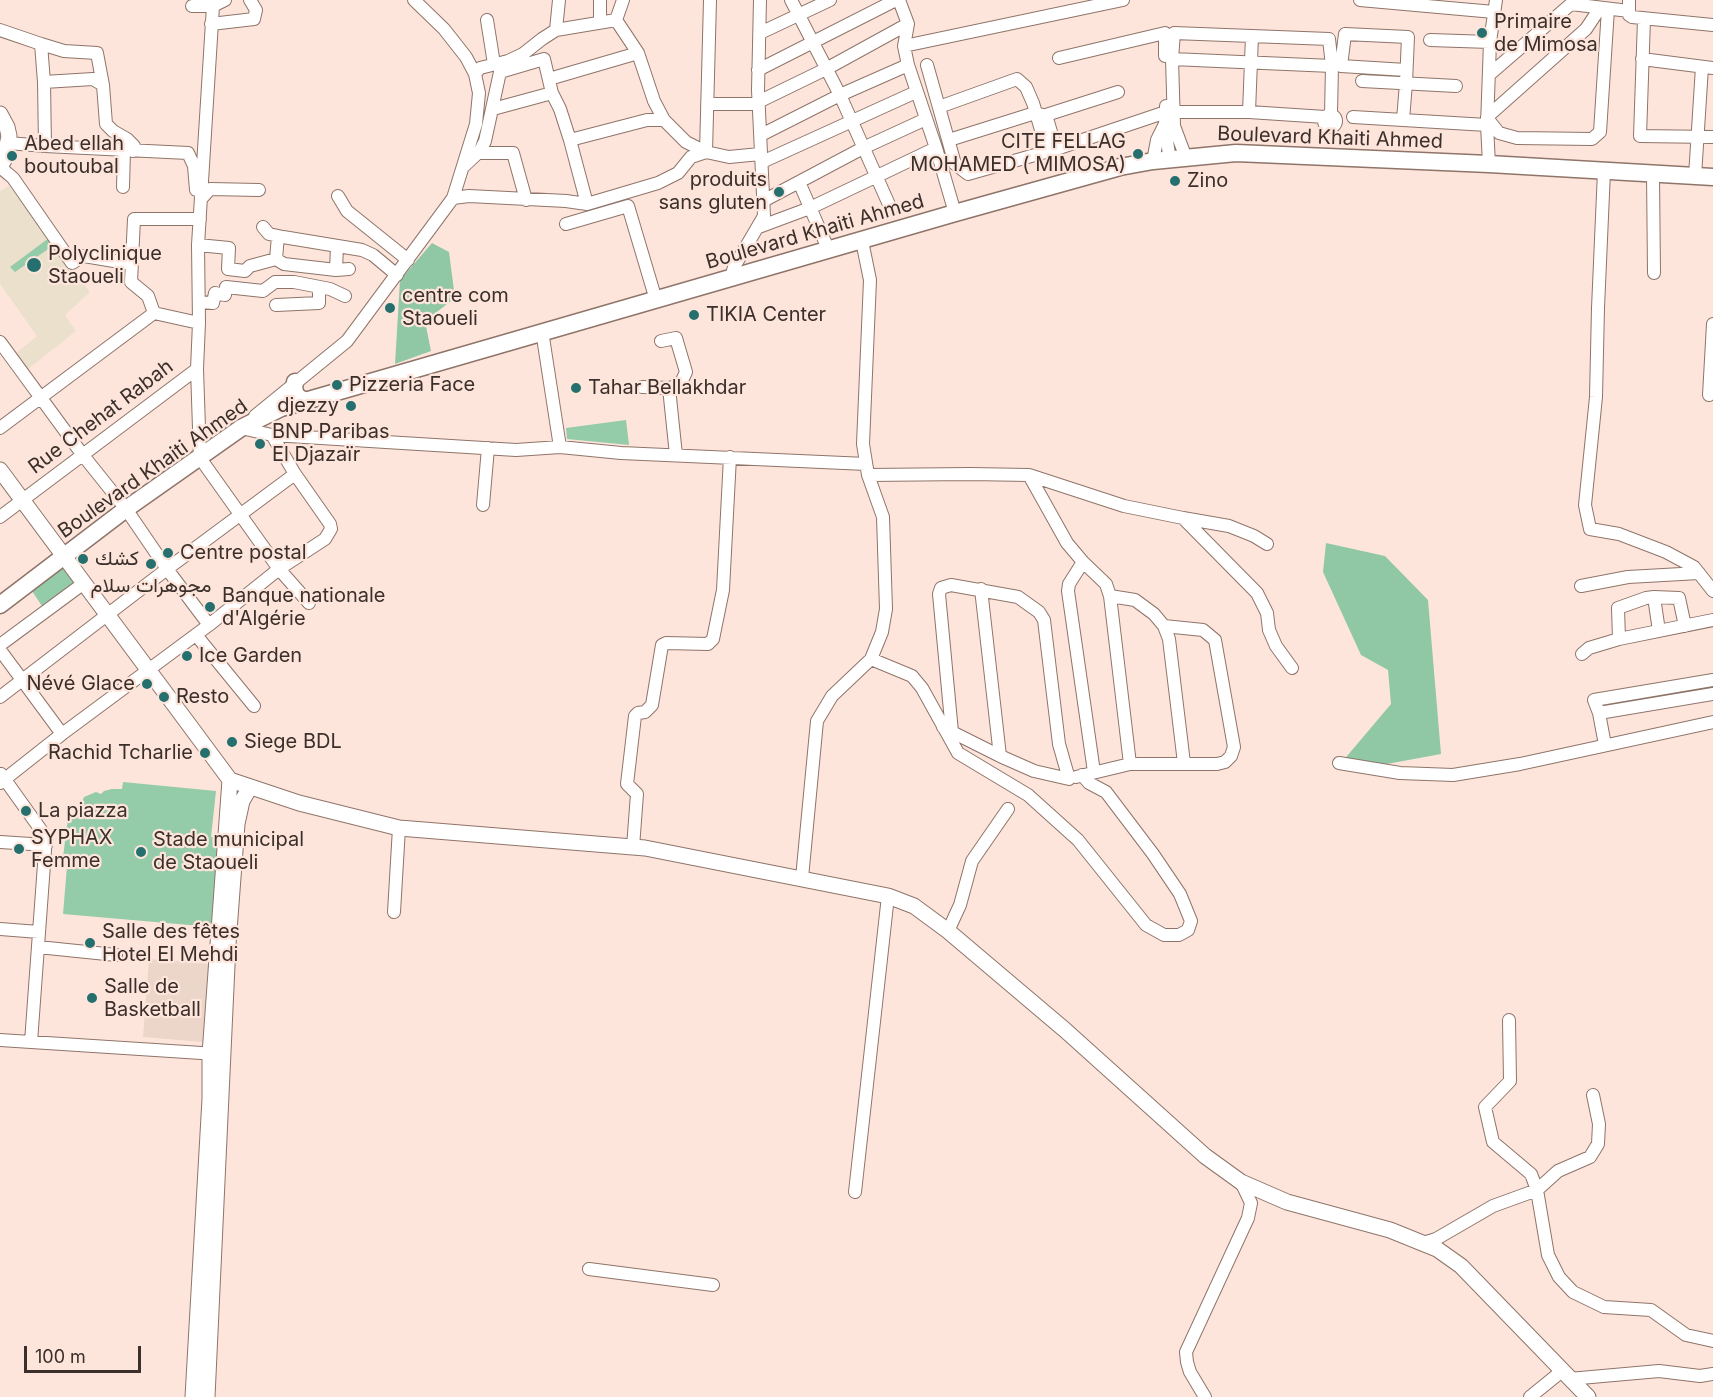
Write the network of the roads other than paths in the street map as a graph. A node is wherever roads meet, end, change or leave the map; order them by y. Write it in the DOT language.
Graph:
graph roads {
  1 [pos="225,0"];
  2 [pos="250,0"];
  3 [pos="414,0"];
  4 [pos="558,0"];
  5 [pos="600,0"];
  6 [pos="623,0"];
  7 [pos="710,0"];
  8 [pos="773,0"];
  9 [pos="791,0"];
  10 [pos="830,0"];
  11 [pos="898,0"];
  12 [pos="1122,0"];
  13 [pos="1360,0"];
  14 [pos="760,3"];
  15 [pos="1629,5"];
  16 [pos="192,6"];
  17 [pos="213,6"];
  18 [pos="1495,6"];
  19 [pos="1604,8"];
  20 [pos="798,14"];
  21 [pos="1644,19"];
  22 [pos="487,20"];
  23 [pos="616,20"];
  24 [pos="600,22"];
  25 [pos="211,24"];
  26 [pos="908,24"];
  27 [pos="1713,25"];
  28 [pos="0,30"];
  29 [pos="556,30"];
  30 [pos="760,33"];
  31 [pos="1252,36"];
  32 [pos="1430,40"];
  33 [pos="812,42"];
  34 [pos="1490,42"];
  35 [pos="40,44"];
  36 [pos="904,46"];
  37 [pos="638,53"];
  38 [pos="1059,58"];
  39 [pos="1172,59"];
  40 [pos="1642,59"];
  41 [pos="1251,63"];
  42 [pos="494,64"];
  43 [pos="908,65"];
  44 [pos="927,65"];
  45 [pos="1332,66"];
  46 [pos="1707,67"];
  47 [pos="826,69"];
  48 [pos="758,70"];
  49 [pos="1406,70"];
  50 [pos="475,74"];
  51 [pos="1490,74"];
  52 [pos="549,79"];
  53 [pos="1362,81"];
  54 [pos="44,82"];
  55 [pos="1406,83"];
  56 [pos="103,85"];
  57 [pos="1456,86"];
  58 [pos="916,92"];
  59 [pos="1118,92"];
  60 [pos="552,93"];
  61 [pos="840,95"];
  62 [pos="758,101"];
  63 [pos="707,104"];
  64 [pos="939,107"];
  65 [pos="493,109"];
  66 [pos="1249,112"];
  67 [pos="0,114"];
  68 [pos="1040,114"];
  69 [pos="1353,117"];
  70 [pos="926,119"];
  71 [pos="1170,119"];
  72 [pos="664,120"];
  73 [pos="1403,120"];
  74 [pos="1487,120"];
  75 [pos="851,121"];
  76 [pos="761,135"];
  77 [pos="1698,136"];
  78 [pos="1713,137"];
  79 [pos="570,140"];
  80 [pos="949,140"];
  81 [pos="8,143"];
  82 [pos="45,146"];
  83 [pos="863,148"];
  84 [pos="936,148"];
  85 [pos="1051,149"];
  86 [pos="129,151"];
  87 [pos="706,152"];
  88 [pos="478,153"];
  89 [pos="761,158"];
  90 [pos="1170,160"];
  91 [pos="1489,164"];
  92 [pos="199,166"];
  93 [pos="464,166"];
  94 [pos="0,167"];
  95 [pos="1604,171"];
  96 [pos="1653,174"];
  97 [pos="876,176"];
  98 [pos="1695,176"];
  99 [pos="1713,177"];
  100 [pos="799,182"];
  101 [pos="123,187"];
  102 [pos="259,190"];
  103 [pos="338,196"];
  104 [pos="202,198"];
  105 [pos="453,198"];
  106 [pos="526,200"];
  107 [pos="765,200"];
  108 [pos="587,204"];
  109 [pos="810,208"];
  110 [pos="891,210"];
  111 [pos="955,213"];
  112 [pos="200,219"];
  113 [pos="566,224"];
  114 [pos="262,227"];
  115 [pos="759,227"];
  116 [pos="278,236"];
  117 [pos="862,241"];
  118 [pos="198,245"];
  119 [pos="337,246"];
  120 [pos="829,251"];
  121 [pos="408,260"];
  122 [pos="280,261"];
  123 [pos="132,264"];
  124 [pos="349,269"];
  125 [pos="336,270"];
  126 [pos="1654,273"];
  127 [pos="397,274"];
  128 [pos="731,278"];
  129 [pos="283,282"];
  130 [pos="319,287"];
  131 [pos="345,296"];
  132 [pos="656,300"];
  133 [pos="199,302"];
  134 [pos="276,305"];
  135 [pos="154,313"];
  136 [pos="199,323"];
  137 [pos="1713,324"];
  138 [pos="542,331"];
  139 [pos="661,341"];
  140 [pos="0,342"];
  141 [pos="197,369"];
  142 [pos="295,382"];
  143 [pos="642,387"];
  144 [pos="669,388"];
  145 [pos="1708,395"];
  146 [pos="40,397"];
  147 [pos="308,400"];
  148 [pos="0,428"];
  149 [pos="241,428"];
  150 [pos="272,435"];
  151 [pos="560,447"];
  152 [pos="488,448"];
  153 [pos="82,454"];
  154 [pos="676,455"];
  155 [pos="730,457"];
  156 [pos="200,458"];
  157 [pos="0,470"];
  158 [pos="867,470"];
  159 [pos="295,474"];
  160 [pos="1029,476"];
  161 [pos="23,501"];
  162 [pos="483,505"];
  163 [pos="126,509"];
  164 [pos="239,515"];
  165 [pos="0,517"];
  166 [pos="1183,518"];
  167 [pos="1267,544"];
  168 [pos="64,556"];
  169 [pos="1083,562"];
  170 [pos="167,569"];
  171 [pos="279,569"];
  172 [pos="1699,573"];
  173 [pos="84,583"];
  174 [pos="1581,586"];
  175 [pos="981,589"];
  176 [pos="1713,591"];
  177 [pos="1110,596"];
  178 [pos="1654,597"];
  179 [pos="309,603"];
  180 [pos="0,605"];
  181 [pos="107,616"];
  182 [pos="1713,620"];
  183 [pos="209,625"];
  184 [pos="1164,626"];
  185 [pos="1685,626"];
  186 [pos="1659,631"];
  187 [pos="196,636"];
  188 [pos="1618,639"];
  189 [pos="0,645"];
  190 [pos="0,650"];
  191 [pos="1582,654"];
  192 [pos="871,659"];
  193 [pos="1293,668"];
  194 [pos="149,670"];
  195 [pos="1713,680"];
  196 [pos="22,681"];
  197 [pos="1713,694"];
  198 [pos="0,697"];
  199 [pos="254,706"];
  200 [pos="1599,713"];
  201 [pos="1713,722"];
  202 [pos="947,729"];
  203 [pos="62,734"];
  204 [pos="1605,745"];
  205 [pos="1000,756"];
  206 [pos="1185,763"];
  207 [pos="1339,763"];
  208 [pos="1130,764"];
  209 [pos="1088,774"];
  210 [pos="2,778"];
  211 [pos="1069,779"];
  212 [pos="230,780"];
  213 [pos="250,787"];
  214 [pos="1008,809"];
  215 [pos="399,828"];
  216 [pos="0,842"];
  217 [pos="46,845"];
  218 [pos="633,847"];
  219 [pos="802,878"];
  220 [pos="888,896"];
  221 [pos="394,912"];
  222 [pos="0,929"];
  223 [pos="948,931"];
  224 [pos="39,932"];
  225 [pos="38,947"];
  226 [pos="116,955"];
  227 [pos="1509,1020"];
  228 [pos="0,1040"];
  229 [pos="31,1042"];
  230 [pos="216,1054"];
  231 [pos="1593,1095"];
  232 [pos="1241,1182"];
  233 [pos="1537,1190"];
  234 [pos="855,1192"];
  235 [pos="1423,1243"];
  236 [pos="589,1269"];
  237 [pos="713,1285"];
  238 [pos="1713,1341"];
  239 [pos="1713,1374"];
  240 [pos="1565,1375"];
  241 [pos="193,1397"];
  242 [pos="207,1397"];
  243 [pos="1205,1397"];
  244 [pos="1530,1397"];
  245 [pos="1588,1397"];
  1 -- 17 [label="street"];
  2 -- 25 [label="street"];
  3 -- 50 [label="street"];
  4 -- 29 [label="street"];
  5 -- 24 [label="street"];
  6 -- 23 [label="street"];
  7 -- 63 [label="street"];
  8 -- 14 [label="street"];
  9 -- 20 [label="street"];
  10 -- 20 [label="street"];
  11 -- 26 [label="street"];
  11 -- 33 [label="street"];
  12 -- 36 [label="street"];
  13 -- 18 [label="street"];
  14 -- 30 [label="street"];
  15 -- 19 [label="street"];
  15 -- 21 [label="street"];
  16 -- 17 [label="street"];
  17 -- 25 [label="street"];
  18 -- 34 [label="street"];
  19 -- 51 [label="street"];
  19 -- 74 [label="street"];
  19 -- 74 [label="street"];
  20 -- 30 [label="street"];
  20 -- 33 [label="street"];
  21 -- 27 [label="street"];
  21 -- 40 [label="street"];
  22 -- 42 [label="street"];
  23 -- 24 [label="street"];
  23 -- 37 [label="street"];
  24 -- 29 [label="street"];
  25 -- 92 [label="street"];
  26 -- 36 [label="street"];
  26 -- 47 [label="street"];
  28 -- 35 [label="street"];
  29 -- 42 [label="street"];
  30 -- 48 [label="street"];
  31 -- 39 [label="street"];
  31 -- 41 [label="street"];
  31 -- 45 [label="street"];
  32 -- 34 [label="street"];
  33 -- 47 [label="street"];
  33 -- 48 [label="street"];
  34 -- 51 [label="street"];
  35 -- 54 [label="street"];
  35 -- 56 [label="street"];
  36 -- 43 [label="street"];
  37 -- 52 [label="street"];
  37 -- 72 [label="street"];
  38 -- 71 [label="street"];
  39 -- 41 [label="street"];
  39 -- 71 [label="street"];
  40 -- 46 [label="street"];
  40 -- 77 [label="street"];
  41 -- 45 [label="street"];
  41 -- 66 [label="street"];
  42 -- 50 [label="street"];
  43 -- 58 [label="street"];
  43 -- 61 [label="street"];
  44 -- 64 [label="street"];
  45 -- 66 [label="street"];
  46 -- 77 [label="street"];
  47 -- 61 [label="street"];
  47 -- 62 [label="street"];
  48 -- 62 [label="street"];
  49 -- 49 [label="street"];
  49 -- 55 [label="street"];
  50 -- 93 [label="street"];
  51 -- 74 [label="street"];
  52 -- 60 [label="street"];
  52 -- 65 [label="street"];
  53 -- 55 [label="street"];
  54 -- 56 [label="street"];
  54 -- 82 [label="street"];
  55 -- 57 [label="street"];
  55 -- 73 [label="street"];
  56 -- 86 [label="street"];
  58 -- 70 [label="street"];
  58 -- 75 [label="street"];
  59 -- 68 [label="street"];
  60 -- 65 [label="street"];
  60 -- 79 [label="street"];
  61 -- 75 [label="street"];
  61 -- 76 [label="street"];
  62 -- 63 [label="street"];
  62 -- 76 [label="street"];
  63 -- 87 [label="street"];
  64 -- 68 [label="street"];
  64 -- 80 [label="street"];
  65 -- 88 [label="street"];
  66 -- 71 [label="street"];
  67 -- 81 [label="main road"];
  68 -- 80 [label="street"];
  68 -- 85 [label="street"];
  69 -- 73 [label="street"];
  70 -- 83 [label="street"];
  70 -- 84 [label="street"];
  71 -- 85 [label="street"];
  71 -- 90 [label="street"];
  71 -- 90 [label="street"];
  71 -- 90 [label="street"];
  72 -- 79 [label="street"];
  72 -- 87 [label="street"];
  73 -- 74 [label="street"];
  74 -- 91 [label="street"];
  75 -- 83 [label="street"];
  75 -- 89 [label="street"];
  76 -- 89 [label="street"];
  77 -- 78 [label="street"];
  77 -- 98 [label="street"];
  79 -- 108 [label="street"];
  80 -- 85 [label="street"];
  81 -- 82 [label="street"];
  81 -- 94 [label="main road"];
  82 -- 86 [label="street"];
  83 -- 97 [label="street"];
  83 -- 100 [label="street"];
  84 -- 97 [label="street"];
  84 -- 111 [label="street"];
  86 -- 92 [label="street"];
  86 -- 101 [label="street"];
  87 -- 89 [label="street"];
  87 -- 108 [label="street"];
  88 -- 93 [label="street"];
  88 -- 106 [label="street"];
  89 -- 107 [label="street"];
  90 -- 91 [label="highway, Boulevard Khaiti Ahmed"];
  90 -- 111 [label="highway, Boulevard Khaiti Ahmed"];
  91 -- 95 [label="highway, Boulevard Khaiti Ahmed"];
  92 -- 104 [label="street"];
  93 -- 105 [label="street"];
  94 -- 123 [label="street"];
  95 -- 96 [label="highway, Boulevard Khaiti Ahmed"];
  95 -- 172 [label="street"];
  96 -- 98 [label="highway, Boulevard Khaiti Ahmed"];
  96 -- 126 [label="street"];
  97 -- 109 [label="street"];
  97 -- 110 [label="street"];
  98 -- 99 [label="highway, Boulevard Khaiti Ahmed"];
  100 -- 107 [label="street"];
  100 -- 109 [label="street"];
  102 -- 104 [label="street"];
  103 -- 121 [label="street"];
  104 -- 112 [label="street"];
  105 -- 106 [label="street"];
  105 -- 121 [label="street"];
  106 -- 108 [label="street"];
  107 -- 115 [label="street"];
  109 -- 115 [label="street"];
  109 -- 120 [label="street"];
  111 -- 117 [label="highway, Boulevard Khaiti Ahmed"];
  112 -- 118 [label="street"];
  112 -- 123 [label="street"];
  113 -- 132 [label="street"];
  114 -- 116 [label="street"];
  115 -- 128 [label="street"];
  116 -- 119 [label="street"];
  116 -- 122 [label="street"];
  117 -- 120 [label="highway, Boulevard Khaiti Ahmed"];
  117 -- 158 [label="street"];
  118 -- 122 [label="street"];
  118 -- 133 [label="street"];
  119 -- 125 [label="street"];
  119 -- 127 [label="street"];
  120 -- 128 [label="highway, Boulevard Khaiti Ahmed"];
  121 -- 127 [label="street"];
  122 -- 125 [label="street"];
  122 -- 129 [label="street"];
  123 -- 135 [label="street"];
  124 -- 125 [label="street"];
  127 -- 142 [label="street"];
  128 -- 132 [label="highway, Boulevard Khaiti Ahmed"];
  129 -- 130 [label="street"];
  129 -- 133 [label="street"];
  130 -- 131 [label="street"];
  130 -- 134 [label="street"];
  132 -- 138 [label="highway, Boulevard Khaiti Ahmed"];
  133 -- 136 [label="street"];
  135 -- 136 [label="street"];
  135 -- 146 [label="street"];
  136 -- 141 [label="street"];
  137 -- 145 [label="street"];
  138 -- 147 [label="highway, Boulevard Khaiti Ahmed"];
  138 -- 151 [label="street"];
  139 -- 144 [label="street"];
  140 -- 146 [label="street"];
  141 -- 153 [label="street, Rue Chehat Rabah"];
  141 -- 156 [label="street"];
  142 -- 147 [label="highway"];
  142 -- 149 [label="street"];
  143 -- 144 [label="street"];
  144 -- 154 [label="street"];
  146 -- 148 [label="street"];
  146 -- 153 [label="street"];
  147 -- 149 [label="highway, Boulevard Khaiti Ahmed"];
  149 -- 150 [label="street"];
  149 -- 156 [label="highway, Boulevard Khaiti Ahmed"];
  150 -- 152 [label="street"];
  150 -- 159 [label="street"];
  151 -- 152 [label="street"];
  151 -- 154 [label="street"];
  152 -- 162 [label="street"];
  153 -- 161 [label="street, Rue Chehat Rabah"];
  153 -- 163 [label="street"];
  154 -- 155 [label="street"];
  155 -- 158 [label="street"];
  155 -- 218 [label="street"];
  156 -- 163 [label="highway, Boulevard Khaiti Ahmed"];
  156 -- 164 [label="street"];
  157 -- 161 [label="main road"];
  158 -- 160 [label="street"];
  158 -- 192 [label="street"];
  159 -- 164 [label="street"];
  159 -- 171 [label="street"];
  160 -- 166 [label="street"];
  160 -- 169 [label="street"];
  161 -- 165 [label="street, Rue Chehat Rabah"];
  161 -- 168 [label="main road"];
  163 -- 168 [label="highway, Boulevard Khaiti Ahmed"];
  163 -- 170 [label="street"];
  164 -- 170 [label="street"];
  164 -- 171 [label="street"];
  166 -- 167 [label="street"];
  166 -- 193 [label="street"];
  168 -- 173 [label="main road"];
  168 -- 180 [label="highway, Boulevard Khaiti Ahmed"];
  169 -- 177 [label="street"];
  169 -- 209 [label="street"];
  170 -- 181 [label="street"];
  170 -- 183 [label="street"];
  171 -- 179 [label="street"];
  171 -- 183 [label="street"];
  172 -- 174 [label="street"];
  172 -- 176 [label="street"];
  173 -- 181 [label="main road"];
  173 -- 189 [label="street"];
  175 -- 202 [label="street"];
  175 -- 205 [label="street"];
  175 -- 211 [label="street"];
  177 -- 184 [label="street"];
  177 -- 208 [label="street"];
  178 -- 185 [label="street"];
  178 -- 186 [label="street"];
  178 -- 188 [label="street"];
  181 -- 194 [label="main road"];
  181 -- 196 [label="street"];
  182 -- 185 [label="street"];
  183 -- 187 [label="street"];
  184 -- 206 [label="street"];
  184 -- 206 [label="street"];
  185 -- 186 [label="street"];
  186 -- 188 [label="street"];
  187 -- 194 [label="street"];
  187 -- 199 [label="street"];
  188 -- 191 [label="street"];
  190 -- 196 [label="street"];
  192 -- 202 [label="street"];
  192 -- 219 [label="street"];
  194 -- 203 [label="street"];
  194 -- 212 [label="main road"];
  195 -- 200 [label="street"];
  196 -- 198 [label="street"];
  196 -- 203 [label="street"];
  197 -- 200 [label="street"];
  200 -- 204 [label="street"];
  201 -- 204 [label="street"];
  202 -- 205 [label="street"];
  202 -- 209 [label="street"];
  203 -- 210 [label="street"];
  204 -- 207 [label="street"];
  205 -- 211 [label="street"];
  206 -- 208 [label="street"];
  208 -- 209 [label="street"];
  209 -- 211 [label="street"];
  210 -- 217 [label="street"];
  212 -- 213 [label="main road"];
  212 -- 230 [label="main road"];
  213 -- 215 [label="main road"];
  213 -- 230 [label="main road"];
  214 -- 223 [label="street"];
  215 -- 218 [label="main road"];
  215 -- 221 [label="street"];
  216 -- 217 [label="street"];
  217 -- 224 [label="street"];
  218 -- 219 [label="main road"];
  219 -- 220 [label="main road"];
  220 -- 223 [label="main road"];
  220 -- 234 [label="street"];
  222 -- 224 [label="street"];
  223 -- 232 [label="main road"];
  224 -- 225 [label="street"];
  225 -- 226 [label="street"];
  225 -- 229 [label="street"];
  227 -- 233 [label="street"];
  228 -- 229 [label="street"];
  229 -- 230 [label="street"];
  230 -- 241 [label="main road"];
  230 -- 242 [label="main road"];
  231 -- 233 [label="street"];
  232 -- 235 [label="main road"];
  232 -- 243 [label="street"];
  233 -- 235 [label="street"];
  233 -- 238 [label="street"];
  235 -- 240 [label="main road"];
  236 -- 237 [label="street"];
  239 -- 240 [label="street"];
  240 -- 244 [label="street"];
  240 -- 245 [label="main road"];
}
